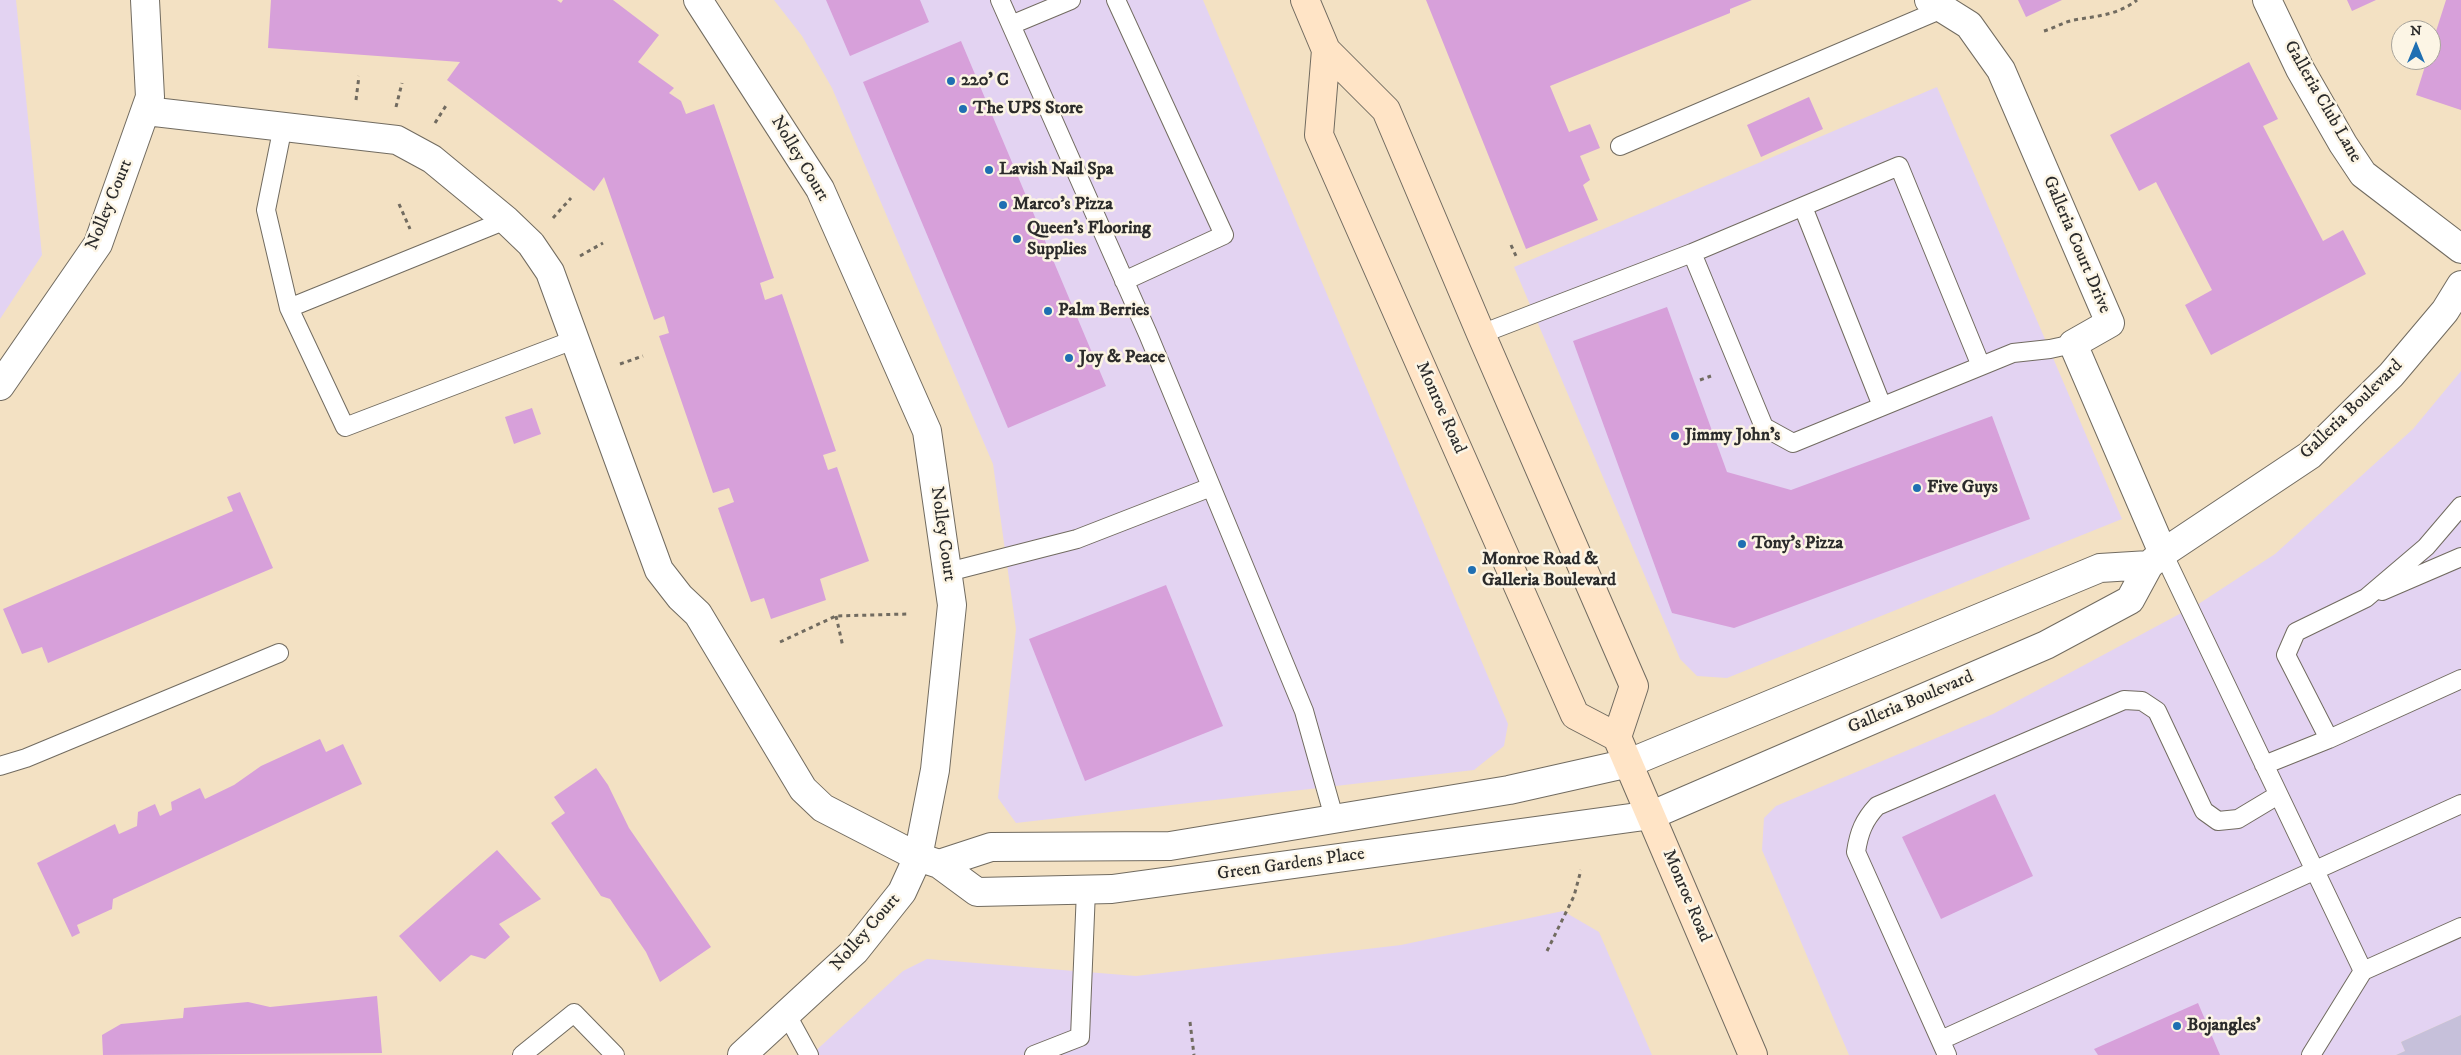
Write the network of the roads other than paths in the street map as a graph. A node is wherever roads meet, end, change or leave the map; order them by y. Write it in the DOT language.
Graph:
graph roads {
  1 [pos="145,0"];
  2 [pos="698,0"];
  3 [pos="1000,0"];
  4 [pos="1071,0"];
  5 [pos="1116,0"];
  6 [pos="1305,0"];
  7 [pos="2267,0"];
  8 [pos="1936,4"];
  9 [pos="1011,25"];
  10 [pos="1326,50"];
  11 [pos="146,111"];
  12 [pos="283,126"];
  13 [pos="1620,146"];
  14 [pos="1803,207"];
  15 [pos="506,220"];
  16 [pos="2461,249"];
  17 [pos="1692,253"];
  18 [pos="1124,281"];
  19 [pos="2461,286"];
  20 [pos="289,308"];
  21 [pos="1481,334"];
  22 [pos="576,339"];
  23 [pos="2074,344"];
  24 [pos="1981,366"];
  25 [pos="0,386"];
  26 [pos="1882,406"];
  27 [pos="1212,487"];
  28 [pos="2461,506"];
  29 [pos="2461,557"];
  30 [pos="2156,559"];
  31 [pos="948,572"];
  32 [pos="2366,598"];
  33 [pos="280,652"];
  34 [pos="2461,679"];
  35 [pos="1617,737"];
  36 [pos="2329,738"];
  37 [pos="1630,763"];
  38 [pos="2264,765"];
  39 [pos="0,766"];
  40 [pos="2278,795"];
  41 [pos="2461,804"];
  42 [pos="1652,816"];
  43 [pos="1335,821"];
  44 [pos="928,861"];
  45 [pos="2315,871"];
  46 [pos="1086,890"];
  47 [pos="2461,927"];
  48 [pos="2363,971"];
  49 [pos="787,1015"];
  50 [pos="1944,1048"];
  51 [pos="522,1055"];
  52 [pos="615,1055"];
  53 [pos="742,1055"];
  54 [pos="809,1055"];
  55 [pos="1034,1055"];
  56 [pos="1753,1055"];
  57 [pos="2311,1055"];
  1 -- 11 [label="street, Nolley Court"];
  2 -- 31 [label="street, Nolley Court"];
  3 -- 9 [label="lane"];
  4 -- 9 [label="lane"];
  5 -- 18 [label="lane"];
  6 -- 10 [label="main road, Monroe Road"];
  7 -- 16 [label="street, Galleria Club Lane"];
  8 -- 13 [label="lane"];
  8 -- 23 [label="street, Galleria Court Drive"];
  9 -- 18 [label="lane"];
  10 -- 21 [label="main road, Monroe Road"];
  10 -- 35 [label="main road, Monroe Road"];
  11 -- 12 [label="street"];
  11 -- 25 [label="street, Nolley Court"];
  12 -- 15 [label="street"];
  12 -- 20 [label="lane"];
  14 -- 17 [label="lane"];
  14 -- 24 [label="lane"];
  14 -- 26 [label="lane"];
  15 -- 20 [label="lane"];
  15 -- 22 [label="street"];
  17 -- 21 [label="lane"];
  17 -- 26 [label="lane"];
  18 -- 27 [label="lane"];
  19 -- 30 [label="street, Galleria Boulevard"];
  20 -- 22 [label="lane"];
  21 -- 35 [label="main road, Monroe Road"];
  22 -- 44 [label="street"];
  23 -- 24 [label="lane"];
  23 -- 30 [label="street"];
  24 -- 26 [label="lane"];
  27 -- 31 [label="lane"];
  27 -- 43 [label="lane"];
  28 -- 32 [label="lane"];
  29 -- 32 [label="lane"];
  30 -- 37 [label="street"];
  30 -- 38 [label="lane"];
  30 -- 42 [label="street, Galleria Boulevard"];
  31 -- 44 [label="street, Nolley Court"];
  32 -- 36 [label="lane"];
  33 -- 39 [label="lane"];
  34 -- 36 [label="lane"];
  35 -- 37 [label="main road, Monroe Road"];
  36 -- 38 [label="lane"];
  37 -- 42 [label="main road, Monroe Road"];
  37 -- 43 [label="street, Green Gardens Place"];
  38 -- 40 [label="lane"];
  40 -- 45 [label="lane"];
  40 -- 50 [label="lane"];
  41 -- 45 [label="lane"];
  42 -- 46 [label="street, Green Gardens Place"];
  42 -- 56 [label="main road, Monroe Road"];
  43 -- 44 [label="street, Green Gardens Place"];
  44 -- 46 [label="street, Green Gardens Place"];
  44 -- 49 [label="street, Nolley Court"];
  45 -- 48 [label="lane"];
  45 -- 50 [label="lane"];
  46 -- 55 [label="lane"];
  47 -- 48 [label="lane"];
  48 -- 57 [label="lane"];
  49 -- 53 [label="street, Nolley Court"];
  49 -- 54 [label="lane"];
  51 -- 52 [label="lane"];
}
